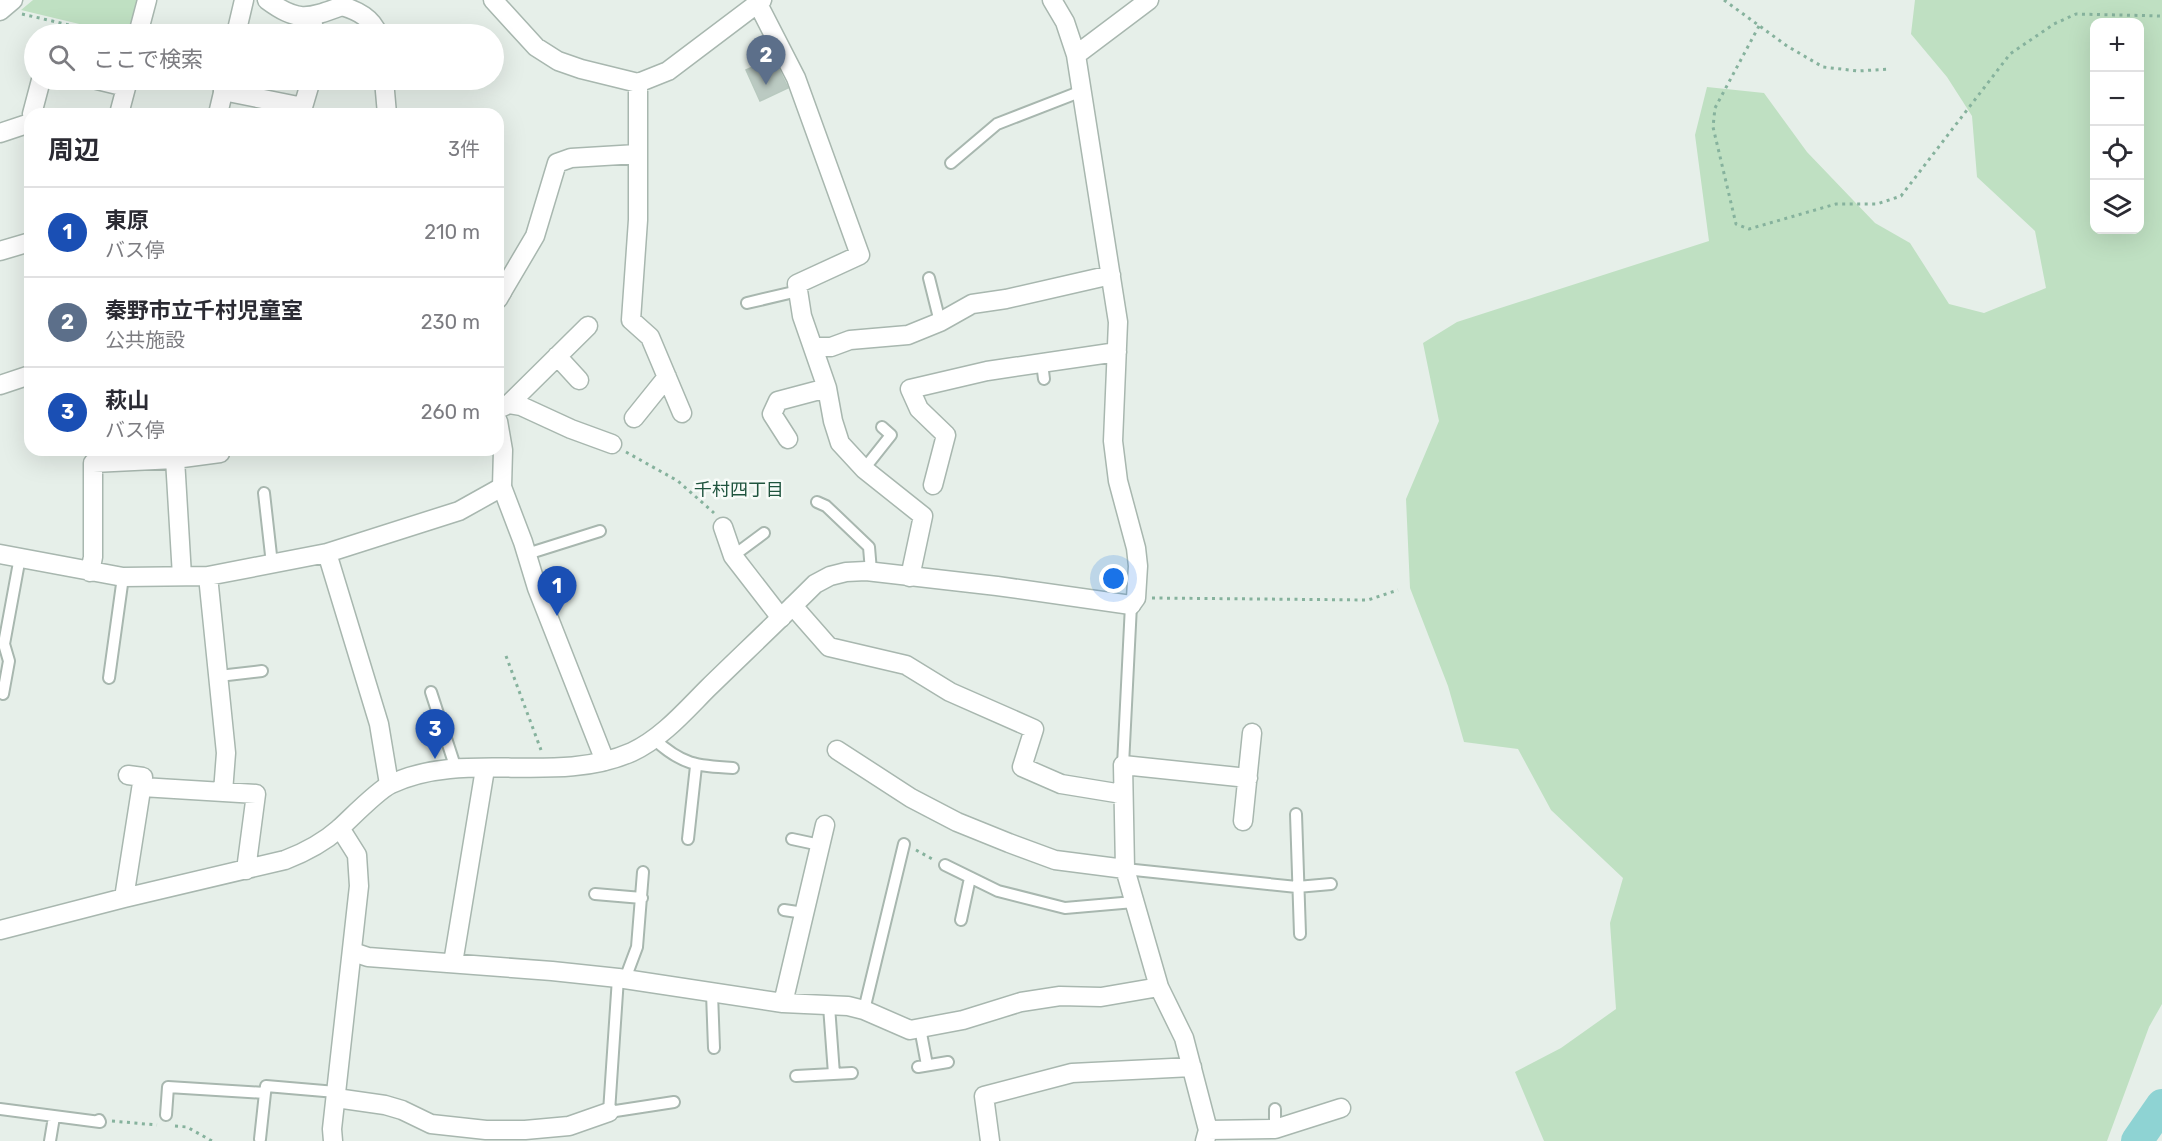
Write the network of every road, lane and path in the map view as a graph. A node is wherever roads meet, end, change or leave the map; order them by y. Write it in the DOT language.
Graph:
graph roads {
  1 [pos="147,0"];
  2 [pos="244,0"];
  3 [pos="267,0"];
  4 [pos="493,0"];
  5 [pos="1052,0"];
  6 [pos="1149,0"];
  7 [pos="1724,0"];
  8 [pos="760,2"];
  9 [pos="339,3"];
  10 [pos="8,4"];
  11 [pos="312,15"];
  12 [pos="2162,16"];
  13 [pos="65,24"];
  14 [pos="141,24"];
  15 [pos="238,24"];
  16 [pos="313,24"];
  17 [pos="372,24"];
  18 [pos="1759,26"];
  19 [pos="1076,55"];
  20 [pos="1890,69"];
  21 [pos="638,83"];
  22 [pos="38,90"];
  23 [pos="125,90"];
  24 [pos="224,90"];
  25 [pos="243,90"];
  26 [pos="308,90"];
  27 [pos="385,90"];
  28 [pos="1082,91"];
  29 [pos="34,108"];
  30 [pos="121,108"];
  31 [pos="219,108"];
  32 [pos="386,108"];
  33 [pos="24,125"];
  34 [pos="0,133"];
  35 [pos="637,154"];
  36 [pos="951,163"];
  37 [pos="24,244"];
  38 [pos="0,251"];
  39 [pos="1111,275"];
  40 [pos="929,278"];
  41 [pos="504,285"];
  42 [pos="798,291"];
  43 [pos="747,303"];
  44 [pos="940,322"];
  45 [pos="588,326"];
  46 [pos="813,347"];
  47 [pos="1117,352"];
  48 [pos="557,356"];
  49 [pos="24,377"];
  50 [pos="668,377"];
  51 [pos="579,380"];
  52 [pos="0,385"];
  53 [pos="827,388"];
  54 [pos="504,406"];
  55 [pos="682,413"];
  56 [pos="634,418"];
  57 [pos="882,427"];
  58 [pos="778,433"];
  59 [pos="612,444"];
  60 [pos="198,456"];
  61 [pos="503,456"];
  62 [pos="175,459"];
  63 [pos="864,469"];
  64 [pos="933,485"];
  65 [pos="502,487"];
  66 [pos="264,493"];
  67 [pos="817,502"];
  68 [pos="723,527"];
  69 [pos="600,531"];
  70 [pos="764,533"];
  71 [pos="327,553"];
  72 [pos="0,554"];
  73 [pos="526,554"];
  74 [pos="733,556"];
  75 [pos="20,557"];
  76 [pos="272,564"];
  77 [pos="90,572"];
  78 [pos="871,572"];
  79 [pos="182,576"];
  80 [pos="208,576"];
  81 [pos="123,577"];
  82 [pos="910,577"];
  83 [pos="1398,590"];
  84 [pos="1134,601"];
  85 [pos="787,612"];
  86 [pos="506,656"];
  87 [pos="111,664"];
  88 [pos="124,665"];
  89 [pos="262,670"];
  90 [pos="219,676"];
  91 [pos="109,678"];
  92 [pos="431,692"];
  93 [pos="3,694"];
  94 [pos="1252,733"];
  95 [pos="654,739"];
  96 [pos="837,750"];
  97 [pos="605,761"];
  98 [pos="1123,765"];
  99 [pos="696,766"];
  100 [pos="547,768"];
  101 [pos="733,768"];
  102 [pos="456,769"];
  103 [pos="485,769"];
  104 [pos="128,774"];
  105 [pos="1248,778"];
  106 [pos="389,784"];
  107 [pos="142,787"];
  108 [pos="223,792"];
  109 [pos="1122,794"];
  110 [pos="1296,813"];
  111 [pos="1243,821"];
  112 [pos="825,825"];
  113 [pos="340,828"];
  114 [pos="688,839"];
  115 [pos="792,839"];
  116 [pos="904,844"];
  117 [pos="820,845"];
  118 [pos="945,865"];
  119 [pos="1125,869"];
  120 [pos="246,870"];
  121 [pos="643,872"];
  122 [pos="970,878"];
  123 [pos="1332,884"];
  124 [pos="1297,887"];
  125 [pos="595,894"];
  126 [pos="124,898"];
  127 [pos="642,898"];
  128 [pos="1134,902"];
  129 [pos="784,910"];
  130 [pos="804,913"];
  131 [pos="961,920"];
  132 [pos="0,930"];
  133 [pos="1300,934"];
  134 [pos="352,952"];
  135 [pos="453,963"];
  136 [pos="622,979"];
  137 [pos="1159,987"];
  138 [pos="712,993"];
  139 [pos="783,1003"];
  140 [pos="829,1006"];
  141 [pos="864,1010"];
  142 [pos="920,1028"];
  143 [pos="714,1048"];
  144 [pos="948,1062"];
  145 [pos="1192,1067"];
  146 [pos="852,1073"];
  147 [pos="834,1074"];
  148 [pos="796,1076"];
  149 [pos="265,1093"];
  150 [pos="336,1095"];
  151 [pos="674,1102"];
  152 [pos="1341,1108"];
  153 [pos="0,1109"];
  154 [pos="1275,1109"];
  155 [pos="609,1112"];
  156 [pos="166,1115"];
  157 [pos="54,1117"];
  158 [pos="99,1120"];
  159 [pos="1275,1129"];
  160 [pos="525,1136"];
  161 [pos="1207,1136"];
  162 [pos="260,1139"];
  163 [pos="50,1141"];
  164 [pos="333,1141"];
  165 [pos="990,1141"];
  1 -- 14 [label="street"];
  2 -- 15 [label="street"];
  3 -- 11 [label="street"];
  4 -- 21 [label="street"];
  5 -- 19 [label="street"];
  6 -- 19 [label="street"];
  7 -- 18 [label="path"];
  8 -- 21 [label="street"];
  8 -- 42 [label="street"];
  9 -- 11 [label="street"];
  9 -- 17 [label="street"];
  10 -- 13 [label="path"];
  11 -- 16 [label="street"];
  12 -- 18 [label="path"];
  18 -- 20 [label="path"];
  19 -- 28 [label="street"];
  21 -- 35 [label="street"];
  22 -- 29 [label="street"];
  23 -- 30 [label="street"];
  24 -- 31 [label="street"];
  25 -- 26 [label="street"];
  27 -- 32 [label="street"];
  28 -- 36 [label="lane"];
  28 -- 39 [label="street"];
  33 -- 34 [label="street"];
  35 -- 41 [label="street"];
  35 -- 50 [label="street"];
  37 -- 38 [label="street"];
  39 -- 44 [label="street"];
  39 -- 47 [label="street"];
  40 -- 44 [label="lane"];
  42 -- 43 [label="lane"];
  42 -- 46 [label="street"];
  44 -- 46 [label="street"];
  45 -- 48 [label="street"];
  46 -- 53 [label="street"];
  47 -- 64 [label="street"];
  47 -- 84 [label="street"];
  48 -- 51 [label="street"];
  48 -- 54 [label="street"];
  49 -- 52 [label="street"];
  50 -- 55 [label="street"];
  50 -- 56 [label="street"];
  53 -- 58 [label="street"];
  53 -- 63 [label="street"];
  54 -- 59 [label="street"];
  57 -- 63 [label="lane"];
  59 -- 68 [label="path"];
  60 -- 62 [label="street"];
  61 -- 65 [label="street"];
  62 -- 77 [label="street"];
  62 -- 79 [label="street"];
  63 -- 82 [label="street"];
  65 -- 71 [label="street"];
  65 -- 73 [label="street"];
  66 -- 76 [label="lane"];
  67 -- 78 [label="lane"];
  68 -- 74 [label="street"];
  69 -- 73 [label="lane"];
  70 -- 74 [label="lane"];
  71 -- 76 [label="street"];
  71 -- 106 [label="street"];
  72 -- 75 [label="street"];
  73 -- 97 [label="street"];
  74 -- 85 [label="street"];
  75 -- 77 [label="street"];
  75 -- 93 [label="lane"];
  76 -- 80 [label="street"];
  77 -- 81 [label="street"];
  78 -- 82 [label="street"];
  78 -- 85 [label="street"];
  79 -- 80 [label="street"];
  79 -- 81 [label="street"];
  80 -- 90 [label="street"];
  81 -- 87 [label="lane"];
  82 -- 84 [label="street"];
  83 -- 84 [label="path"];
  84 -- 98 [label="lane"];
  85 -- 95 [label="street"];
  85 -- 109 [label="street"];
  86 -- 100 [label="path"];
  87 -- 88 [label="lane"];
  87 -- 91 [label="lane"];
  89 -- 90 [label="lane"];
  90 -- 108 [label="street"];
  92 -- 102 [label="lane"];
  94 -- 105 [label="street"];
  95 -- 97 [label="street"];
  95 -- 99 [label="lane"];
  96 -- 119 [label="street"];
  97 -- 100 [label="street"];
  98 -- 105 [label="street"];
  98 -- 109 [label="street"];
  99 -- 101 [label="lane"];
  99 -- 114 [label="lane"];
  100 -- 103 [label="street"];
  102 -- 103 [label="street"];
  102 -- 106 [label="street"];
  103 -- 135 [label="street"];
  104 -- 107 [label="street"];
  105 -- 111 [label="street"];
  106 -- 113 [label="street"];
  107 -- 108 [label="street"];
  107 -- 126 [label="street"];
  108 -- 120 [label="street"];
  109 -- 119 [label="street"];
  110 -- 124 [label="lane"];
  112 -- 117 [label="street"];
  113 -- 120 [label="street"];
  113 -- 134 [label="street"];
  115 -- 117 [label="lane"];
  116 -- 118 [label="path"];
  116 -- 141 [label="lane"];
  117 -- 130 [label="street"];
  118 -- 122 [label="lane"];
  119 -- 124 [label="lane"];
  119 -- 128 [label="street"];
  120 -- 126 [label="street"];
  121 -- 127 [label="lane"];
  122 -- 128 [label="lane"];
  122 -- 131 [label="lane"];
  123 -- 124 [label="lane"];
  124 -- 133 [label="lane"];
  125 -- 127 [label="lane"];
  126 -- 132 [label="street"];
  127 -- 136 [label="lane"];
  128 -- 137 [label="street"];
  129 -- 130 [label="lane"];
  130 -- 139 [label="street"];
  134 -- 135 [label="street"];
  134 -- 150 [label="street"];
  135 -- 136 [label="street"];
  136 -- 138 [label="street"];
  136 -- 155 [label="lane"];
  137 -- 142 [label="street"];
  137 -- 145 [label="street"];
  138 -- 139 [label="street"];
  138 -- 143 [label="lane"];
  139 -- 140 [label="street"];
  140 -- 141 [label="street"];
  140 -- 147 [label="lane"];
  141 -- 142 [label="street"];
  142 -- 144 [label="lane"];
  145 -- 161 [label="street"];
  145 -- 165 [label="street"];
  146 -- 147 [label="lane"];
  147 -- 148 [label="lane"];
  149 -- 150 [label="lane"];
  149 -- 156 [label="lane"];
  149 -- 162 [label="lane"];
  150 -- 160 [label="street"];
  150 -- 164 [label="street"];
  151 -- 155 [label="lane"];
  152 -- 159 [label="street"];
  153 -- 157 [label="lane"];
  154 -- 159 [label="lane"];
  155 -- 160 [label="street"];
  157 -- 158 [label="lane"];
  157 -- 163 [label="lane"];
  159 -- 161 [label="street"];
}
